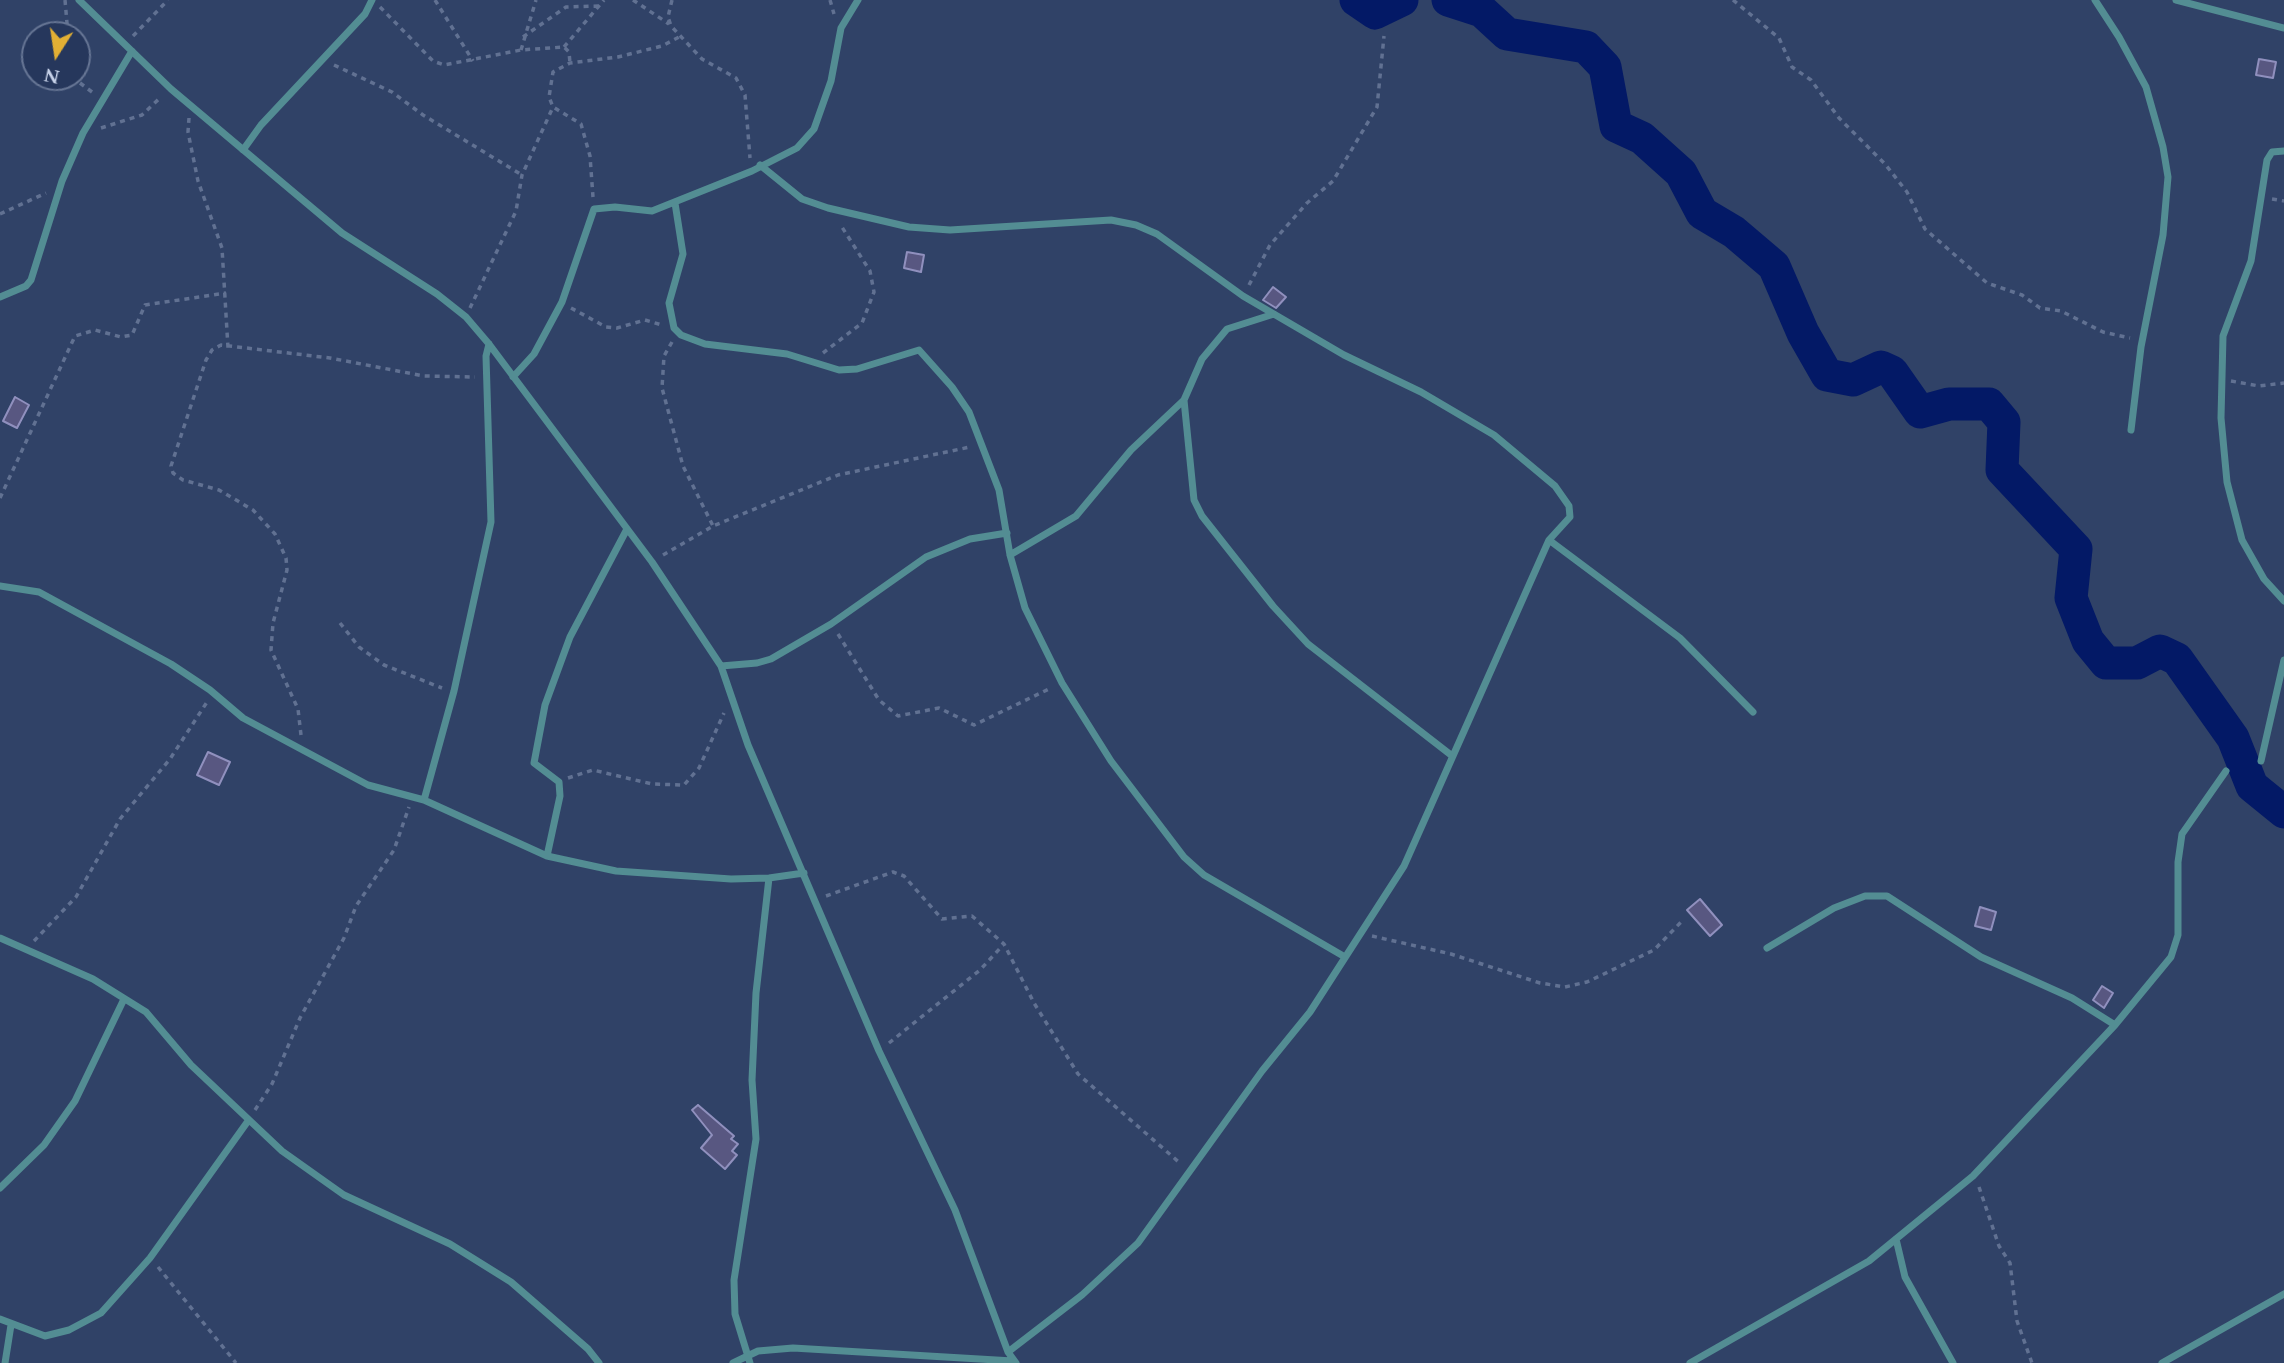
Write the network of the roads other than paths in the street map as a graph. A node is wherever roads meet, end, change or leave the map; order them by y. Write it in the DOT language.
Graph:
graph roads {
  1 [pos="79,0"];
  2 [pos="373,0"];
  3 [pos="858,0"];
  4 [pos="2095,0"];
  5 [pos="2176,0"];
  6 [pos="2284,28"];
  7 [pos="132,51"];
  8 [pos="243,150"];
  9 [pos="2284,151"];
  10 [pos="760,165"];
  11 [pos="675,203"];
  12 [pos="0,297"];
  13 [pos="1274,314"];
  14 [pos="489,344"];
  15 [pos="513,377"];
  16 [pos="1184,400"];
  17 [pos="2131,430"];
  18 [pos="627,529"];
  19 [pos="1007,533"];
  20 [pos="1549,540"];
  21 [pos="1010,555"];
  22 [pos="0,586"];
  23 [pos="2284,601"];
  24 [pos="2284,660"];
  25 [pos="721,666"];
  26 [pos="1753,712"];
  27 [pos="1451,755"];
  28 [pos="2261,761"];
  29 [pos="2226,771"];
  30 [pos="424,800"];
  31 [pos="547,856"];
  32 [pos="804,873"];
  33 [pos="769,878"];
  34 [pos="0,938"];
  35 [pos="1767,948"];
  36 [pos="1345,957"];
  37 [pos="124,999"];
  38 [pos="2115,1025"];
  39 [pos="248,1121"];
  40 [pos="0,1188"];
  41 [pos="1896,1239"];
  42 [pos="2284,1294"];
  43 [pos="0,1319"];
  44 [pos="11,1325"];
  45 [pos="1008,1352"];
  46 [pos="749,1359"];
  47 [pos="1014,1362"];
  48 [pos="5,1363"];
  49 [pos="599,1363"];
  50 [pos="733,1363"];
  51 [pos="1690,1363"];
  52 [pos="1953,1363"];
  53 [pos="2162,1363"];
  1 -- 7 [label="street"];
  2 -- 8 [label="street"];
  3 -- 10 [label="street"];
  4 -- 17 [label="street"];
  5 -- 6 [label="street"];
  7 -- 8 [label="street"];
  7 -- 12 [label="street"];
  8 -- 14 [label="street"];
  9 -- 23 [label="street"];
  10 -- 11 [label="street"];
  10 -- 13 [label="street"];
  11 -- 15 [label="street"];
  11 -- 19 [label="street"];
  13 -- 16 [label="street"];
  13 -- 20 [label="street"];
  14 -- 15 [label="street"];
  14 -- 30 [label="street"];
  15 -- 18 [label="street"];
  16 -- 21 [label="street"];
  16 -- 27 [label="street"];
  18 -- 25 [label="street"];
  18 -- 31 [label="street"];
  19 -- 21 [label="street"];
  19 -- 25 [label="street"];
  20 -- 26 [label="street"];
  20 -- 27 [label="street"];
  21 -- 36 [label="street"];
  22 -- 30 [label="street"];
  24 -- 28 [label="street"];
  25 -- 32 [label="street"];
  27 -- 36 [label="street"];
  29 -- 38 [label="street"];
  30 -- 31 [label="street"];
  31 -- 33 [label="street"];
  32 -- 33 [label="street"];
  32 -- 45 [label="street"];
  33 -- 46 [label="street"];
  34 -- 37 [label="street"];
  35 -- 38 [label="street"];
  36 -- 45 [label="street"];
  37 -- 39 [label="street"];
  37 -- 40 [label="street"];
  38 -- 41 [label="street"];
  39 -- 44 [label="street"];
  39 -- 49 [label="street"];
  41 -- 51 [label="street"];
  41 -- 52 [label="street"];
  42 -- 53 [label="street"];
  43 -- 44 [label="street"];
  44 -- 48 [label="street"];
  45 -- 47 [label="street"];
  46 -- 47 [label="street"];
  46 -- 50 [label="street"];
}
